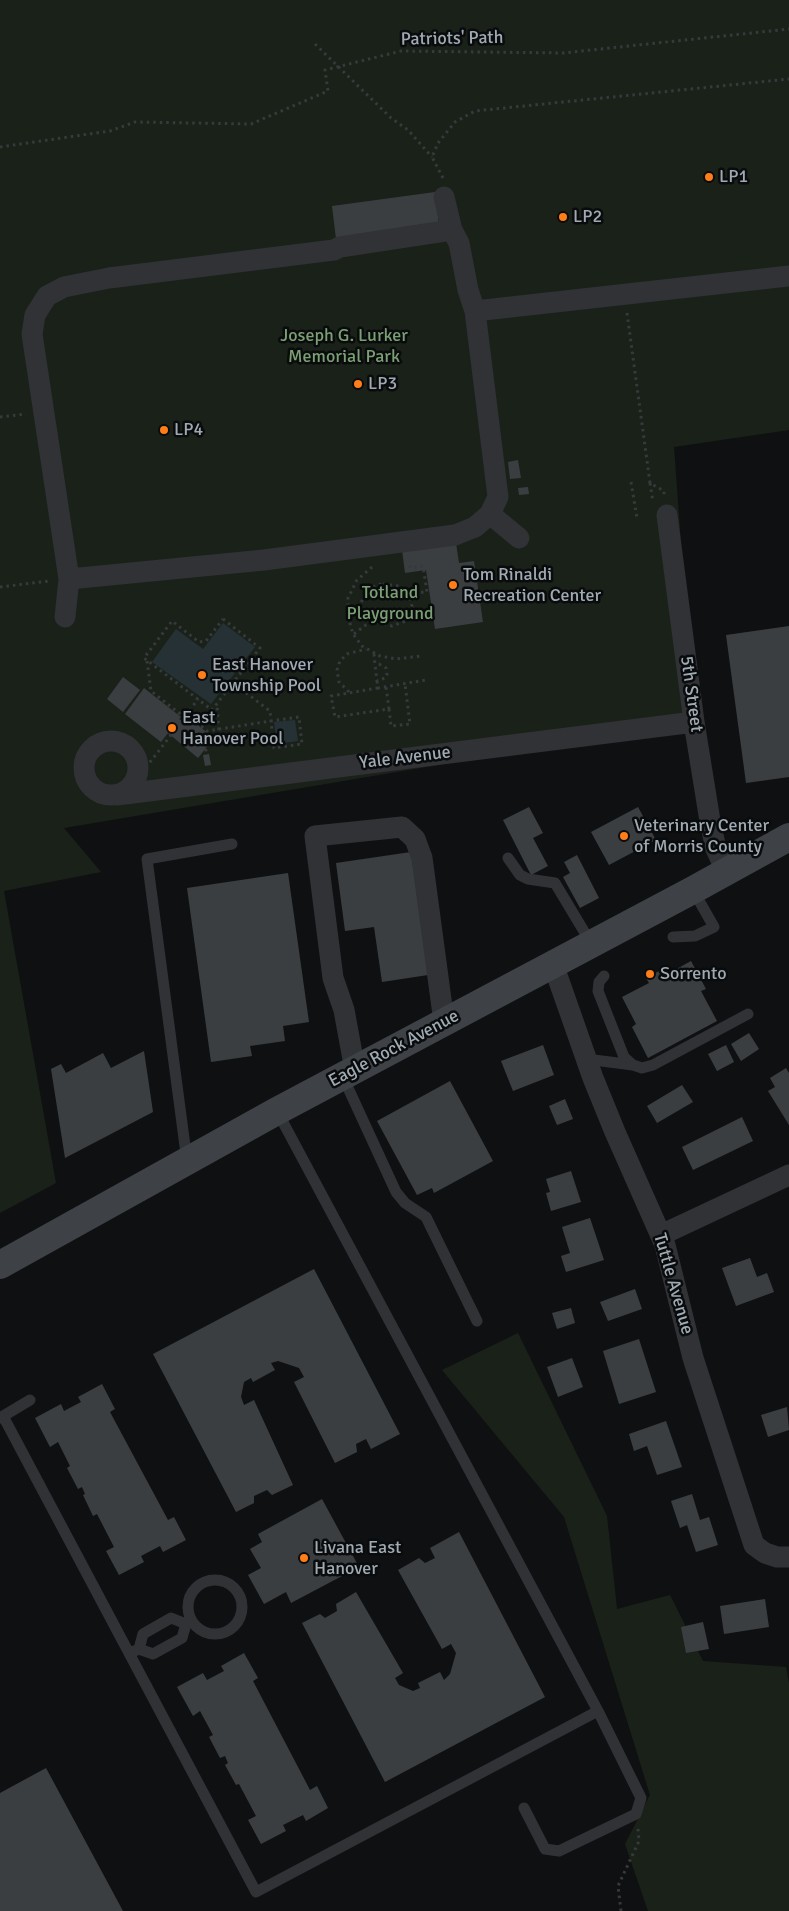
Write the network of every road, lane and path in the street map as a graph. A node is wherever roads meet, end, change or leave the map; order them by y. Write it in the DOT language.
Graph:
graph roads {
  1 [pos="789,29"];
  2 [pos="315,44"];
  3 [pos="339,66"];
  4 [pos="789,79"];
  5 [pos="0,147"];
  6 [pos="432,157"];
  7 [pos="444,197"];
  8 [pos="452,230"];
  9 [pos="789,276"];
  10 [pos="624,294"];
  11 [pos="475,311"];
  12 [pos="44,412"];
  13 [pos="0,417"];
  14 [pos="631,482"];
  15 [pos="490,514"];
  16 [pos="667,515"];
  17 [pos="637,518"];
  18 [pos="519,538"];
  19 [pos="408,551"];
  20 [pos="402,562"];
  21 [pos="375,565"];
  22 [pos="69,579"];
  23 [pos="0,587"];
  24 [pos="408,593"];
  25 [pos="65,617"];
  26 [pos="371,621"];
  27 [pos="353,634"];
  28 [pos="366,649"];
  29 [pos="374,653"];
  30 [pos="422,656"];
  31 [pos="147,661"];
  32 [pos="375,665"];
  33 [pos="426,680"];
  34 [pos="377,681"];
  35 [pos="233,683"];
  36 [pos="405,684"];
  37 [pos="386,687"];
  38 [pos="378,688"];
  39 [pos="350,693"];
  40 [pos="198,699"];
  41 [pos="217,704"];
  42 [pos="389,709"];
  43 [pos="185,716"];
  44 [pos="182,721"];
  45 [pos="271,721"];
  46 [pos="694,722"];
  47 [pos="219,729"];
  48 [pos="171,735"];
  49 [pos="205,751"];
  50 [pos="138,768"];
  51 [pos="117,795"];
  52 [pos="789,837"];
  53 [pos="232,844"];
  54 [pos="508,858"];
  55 [pos="726,870"];
  56 [pos="694,890"];
  57 [pos="673,937"];
  58 [pos="591,944"];
  59 [pos="553,964"];
  60 [pos="604,976"];
  61 [pos="748,1014"];
  62 [pos="444,1022"];
  63 [pos="586,1058"];
  64 [pos="633,1065"];
  65 [pos="349,1073"];
  66 [pos="277,1111"];
  67 [pos="187,1161"];
  68 [pos="789,1175"];
  69 [pos="661,1235"];
  70 [pos="0,1265"];
  71 [pos="477,1321"];
  72 [pos="30,1400"];
  73 [pos="1,1417"];
  74 [pos="789,1557"];
  75 [pos="189,1622"];
  76 [pos="134,1651"];
  77 [pos="598,1711"];
  78 [pos="524,1808"];
  79 [pos="636,1814"];
  80 [pos="622,1911"];
  1 -- 3 [label="path, Patriots' Path"];
  2 -- 3 [label="path"];
  3 -- 5 [label="path"];
  3 -- 6 [label="path"];
  4 -- 6 [label="path"];
  6 -- 7 [label="path"];
  7 -- 8 [label="street"];
  8 -- 11 [label="street"];
  8 -- 12 [label="street"];
  9 -- 10 [label="street"];
  10 -- 11 [label="street"];
  10 -- 16 [label="path"];
  11 -- 15 [label="street"];
  12 -- 13 [label="path"];
  12 -- 22 [label="street"];
  14 -- 17 [label="path"];
  15 -- 18 [label="street"];
  15 -- 19 [label="street"];
  16 -- 46 [label="street, 5th Street"];
  19 -- 20 [label="path"];
  19 -- 22 [label="street"];
  19 -- 24 [label="path"];
  21 -- 27 [label="path"];
  22 -- 23 [label="path"];
  22 -- 25 [label="street"];
  24 -- 26 [label="path"];
  24 -- 26 [label="path"];
  26 -- 27 [label="path"];
  27 -- 28 [label="path"];
  28 -- 29 [label="path"];
  28 -- 39 [label="path"];
  29 -- 30 [label="path"];
  29 -- 32 [label="path"];
  31 -- 35 [label="path"];
  31 -- 40 [label="path"];
  31 -- 43 [label="path"];
  32 -- 34 [label="path"];
  32 -- 34 [label="path"];
  33 -- 36 [label="path"];
  34 -- 38 [label="path"];
  35 -- 41 [label="path"];
  35 -- 45 [label="path"];
  36 -- 37 [label="path"];
  36 -- 42 [label="path"];
  37 -- 38 [label="path"];
  37 -- 42 [label="path"];
  38 -- 39 [label="path"];
  39 -- 42 [label="path"];
  40 -- 41 [label="path"];
  40 -- 43 [label="path"];
  41 -- 47 [label="path"];
  43 -- 44 [label="path"];
  43 -- 47 [label="path"];
  45 -- 45 [label="path"];
  45 -- 47 [label="path"];
  46 -- 51 [label="street, Yale Avenue"];
  46 -- 55 [label="street, 5th Street"];
  47 -- 49 [label="path"];
  48 -- 50 [label="path"];
  50 -- 51 [label="street"];
  50 -- 51 [label="street, Yale Avenue"];
  52 -- 55 [label="main road, Eagle Rock Avenue"];
  53 -- 67 [label="lane"];
  54 -- 58 [label="lane"];
  55 -- 56 [label="main road, Eagle Rock Avenue"];
  56 -- 57 [label="lane"];
  56 -- 58 [label="main road, Eagle Rock Avenue"];
  58 -- 59 [label="main road, Eagle Rock Avenue"];
  59 -- 62 [label="main road, Eagle Rock Avenue"];
  59 -- 63 [label="street, Tuttle Avenue"];
  60 -- 64 [label="lane"];
  61 -- 64 [label="lane"];
  62 -- 65 [label="main road, Eagle Rock Avenue"];
  62 -- 65 [label="street"];
  63 -- 64 [label="lane"];
  63 -- 69 [label="street, Tuttle Avenue"];
  65 -- 66 [label="main road, Eagle Rock Avenue"];
  65 -- 71 [label="lane"];
  66 -- 67 [label="main road, Eagle Rock Avenue"];
  66 -- 77 [label="lane"];
  67 -- 70 [label="main road, Eagle Rock Avenue"];
  68 -- 69 [label="street"];
  69 -- 74 [label="street, Tuttle Avenue"];
  72 -- 73 [label="lane"];
  73 -- 76 [label="lane"];
  75 -- 75 [label="lane"];
  75 -- 76 [label="lane"];
  75 -- 76 [label="lane"];
  76 -- 77 [label="lane"];
  77 -- 79 [label="lane"];
  78 -- 79 [label="lane"];
  79 -- 80 [label="path"];
}
